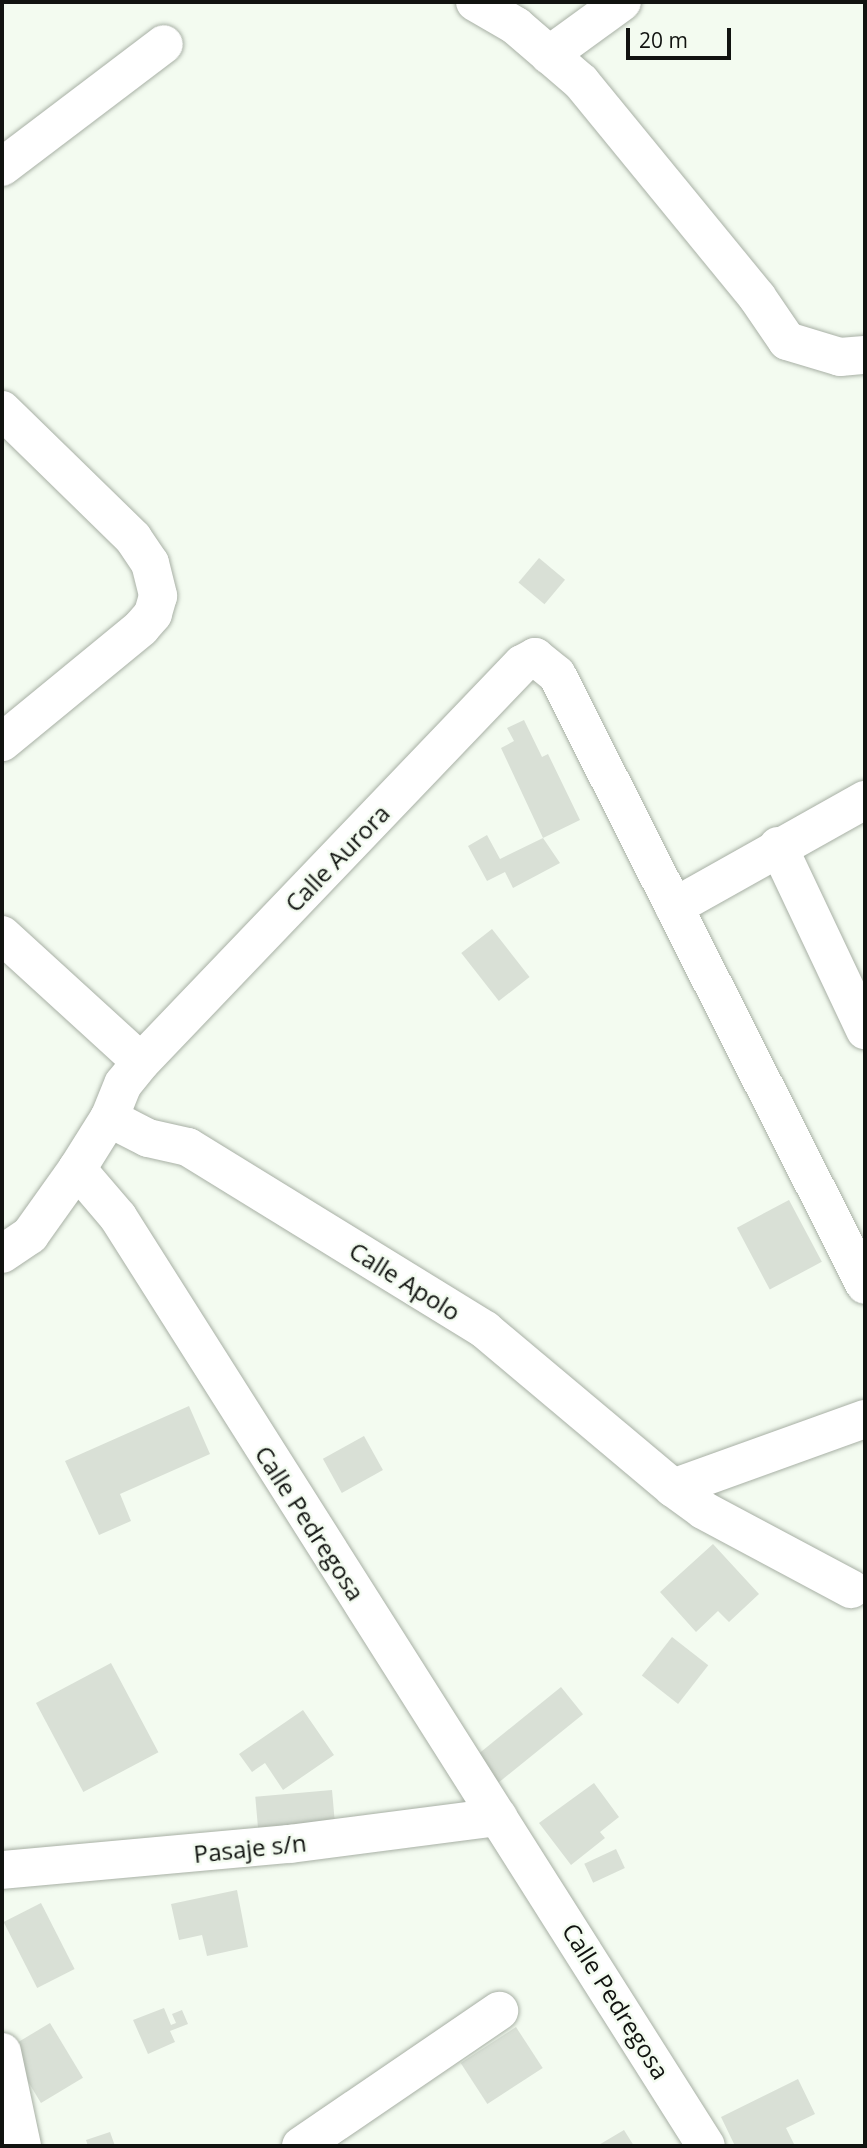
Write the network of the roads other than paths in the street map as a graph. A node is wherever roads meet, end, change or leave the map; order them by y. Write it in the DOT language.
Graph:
graph roads {
  1 [pos="475,2"];
  2 [pos="622,2"];
  3 [pos="164,44"];
  4 [pos="549,55"];
  5 [pos="2,167"];
  6 [pos="865,355"];
  7 [pos="2,410"];
  8 [pos="2,742"];
  9 [pos="865,800"];
  10 [pos="778,846"];
  11 [pos="674,907"];
  12 [pos="2,935"];
  13 [pos="865,1030"];
  14 [pos="141,1062"];
  15 [pos="109,1118"];
  16 [pos="77,1169"];
  17 [pos="2,1254"];
  18 [pos="865,1285"];
  19 [pos="865,1419"];
  20 [pos="673,1488"];
  21 [pos="851,1590"];
  22 [pos="498,1816"];
  23 [pos="2,1870"];
  24 [pos="499,2011"];
  25 [pos="2,2052"];
  26 [pos="22,2146"];
  27 [pos="301,2146"];
  28 [pos="706,2146"];
  1 -- 4 [label="street"];
  2 -- 4 [label="street"];
  3 -- 5 [label="street"];
  4 -- 6 [label="street"];
  7 -- 8 [label="street"];
  9 -- 10 [label="street"];
  10 -- 11 [label="street"];
  10 -- 13 [label="street"];
  11 -- 14 [label="street, Calle Aurora"];
  11 -- 18 [label="street"];
  12 -- 14 [label="street"];
  14 -- 15 [label="street"];
  15 -- 16 [label="street"];
  15 -- 20 [label="street, Calle Apolo"];
  16 -- 17 [label="street"];
  16 -- 22 [label="street, Calle Pedregosa"];
  19 -- 20 [label="street"];
  20 -- 21 [label="street, Calle Apolo"];
  22 -- 23 [label="street, Pasaje s/n"];
  22 -- 28 [label="street, Calle Pedregosa"];
  24 -- 27 [label="street"];
  25 -- 26 [label="street"];
}
